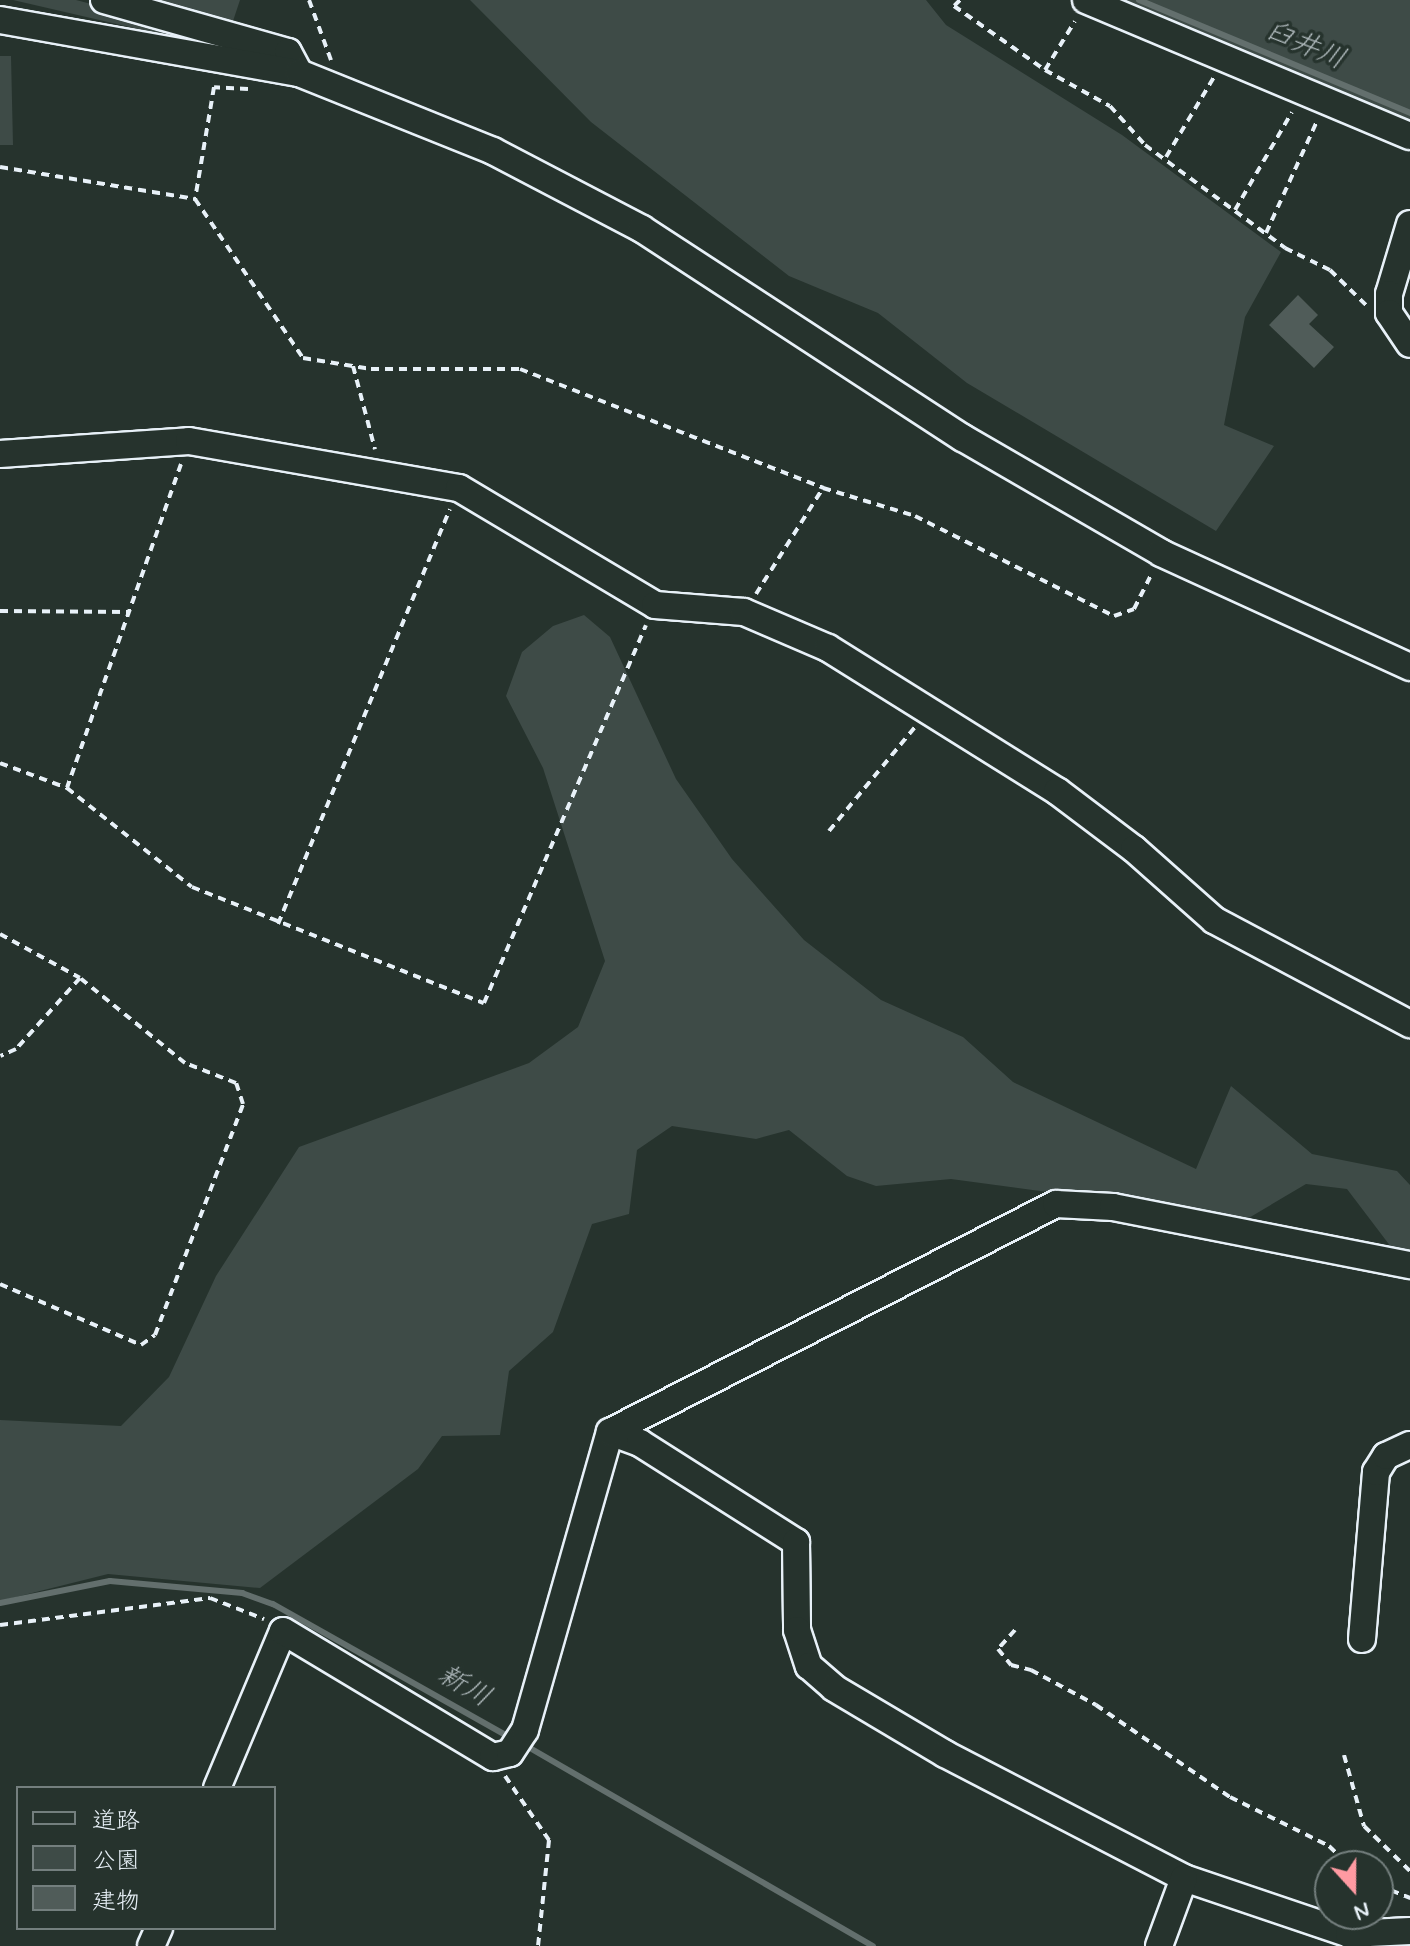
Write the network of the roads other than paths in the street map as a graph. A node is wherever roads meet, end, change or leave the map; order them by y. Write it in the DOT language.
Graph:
graph roads {
  1 [pos="104,0"];
  2 [pos="1087,0"];
  3 [pos="0,20"];
  4 [pos="299,73"];
  5 [pos="1410,136"];
  6 [pos="1410,224"];
  7 [pos="1410,344"];
  8 [pos="0,454"];
  9 [pos="1410,667"];
  10 [pos="1410,1024"];
  11 [pos="1410,1265"];
  12 [pos="610,1432"];
  13 [pos="1410,1445"];
  14 [pos="1362,1639"];
  15 [pos="218,1786"];
  16 [pos="1184,1878"];
  17 [pos="1410,1931"];
  18 [pos="1159,1946"];
  1 -- 4 [label="street"];
  2 -- 5 [label="street"];
  3 -- 4 [label="street"];
  4 -- 9 [label="street"];
  6 -- 7 [label="street"];
  8 -- 10 [label="street"];
  11 -- 12 [label="street"];
  12 -- 15 [label="street"];
  12 -- 16 [label="street"];
  13 -- 14 [label="street"];
  16 -- 17 [label="street"];
  16 -- 18 [label="street"];
}
